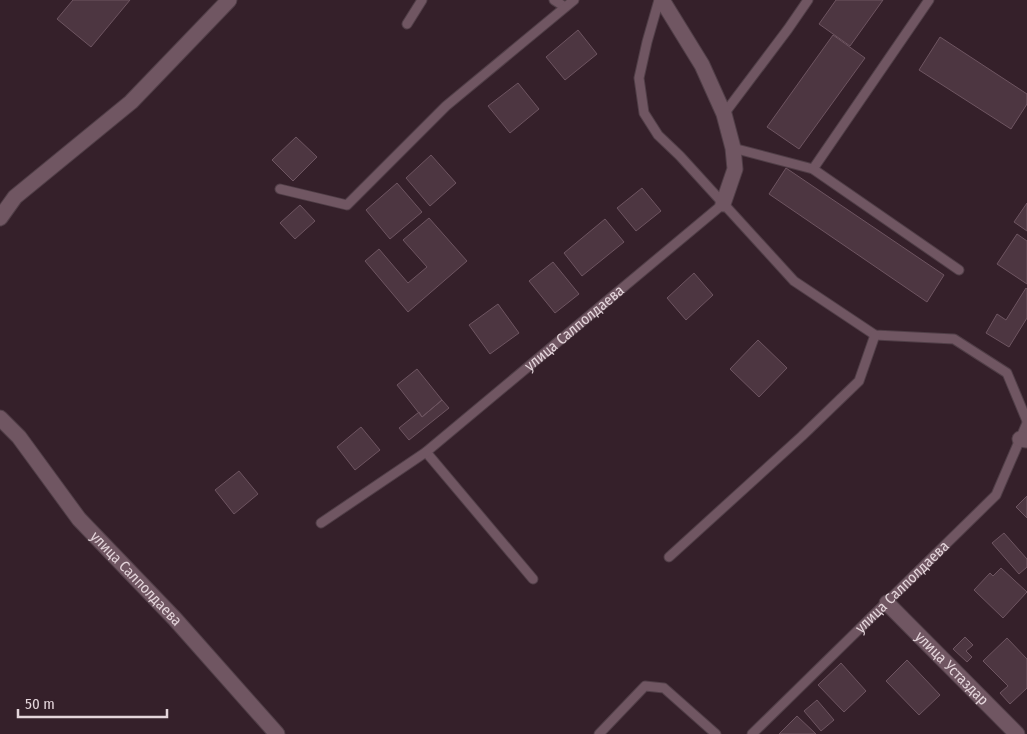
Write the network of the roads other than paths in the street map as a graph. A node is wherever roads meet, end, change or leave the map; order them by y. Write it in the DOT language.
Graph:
graph roads {
  1 [pos="229,0"];
  2 [pos="422,0"];
  3 [pos="554,0"];
  4 [pos="574,0"];
  5 [pos="661,0"];
  6 [pos="808,0"];
  7 [pos="929,0"];
  8 [pos="565,7"];
  9 [pos="407,24"];
  10 [pos="724,114"];
  11 [pos="733,148"];
  12 [pos="813,169"];
  13 [pos="280,189"];
  14 [pos="723,204"];
  15 [pos="0,218"];
  16 [pos="959,270"];
  17 [pos="875,335"];
  18 [pos="0,418"];
  19 [pos="1027,422"];
  20 [pos="1024,440"];
  21 [pos="426,452"];
  22 [pos="321,523"];
  23 [pos="669,557"];
  24 [pos="533,579"];
  25 [pos="887,603"];
  26 [pos="278,734"];
  27 [pos="599,734"];
  28 [pos="716,734"];
  29 [pos="752,734"];
  30 [pos="1017,734"];
  1 -- 15 [label="street"];
  2 -- 9 [label="lane"];
  3 -- 8 [label="lane"];
  4 -- 8 [label="lane"];
  5 -- 10 [label="street"];
  5 -- 14 [label="lane"];
  6 -- 10 [label="lane"];
  7 -- 12 [label="lane"];
  8 -- 13 [label="lane"];
  10 -- 11 [label="street"];
  11 -- 12 [label="lane"];
  11 -- 14 [label="street"];
  12 -- 16 [label="lane"];
  14 -- 17 [label="lane"];
  14 -- 21 [label="lane, улица Салполдаева"];
  17 -- 19 [label="lane, улица Салполдаева"];
  17 -- 23 [label="lane"];
  18 -- 26 [label="street, улица Салполдаева"];
  19 -- 20 [label="lane, улица Салполдаева"];
  20 -- 25 [label="lane, улица Салполдаева"];
  21 -- 22 [label="lane, улица Салполдаева"];
  21 -- 24 [label="lane"];
  25 -- 29 [label="lane, улица Салполдаева"];
  25 -- 30 [label="street, улица Устаздар"];
  27 -- 28 [label="lane"];
}
